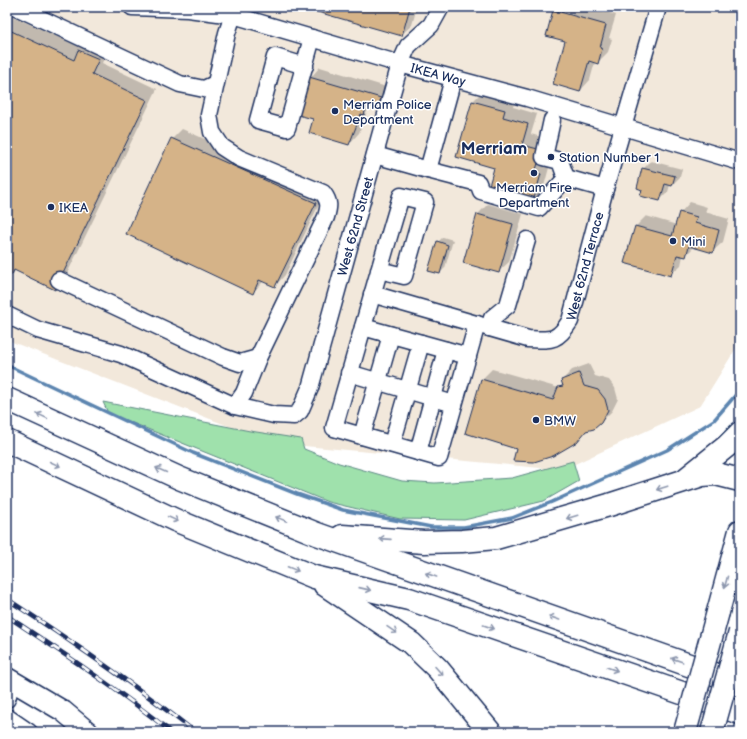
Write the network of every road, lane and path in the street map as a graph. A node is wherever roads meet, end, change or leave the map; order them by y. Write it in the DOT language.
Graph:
graph roads {
  1 [pos="16,7"];
  2 [pos="132,7"];
  3 [pos="441,7"];
  4 [pos="658,7"];
  5 [pos="233,15"];
  6 [pos="312,38"];
  7 [pos="400,64"];
  8 [pos="305,66"];
  9 [pos="453,79"];
  10 [pos="215,84"];
  11 [pos="552,120"];
  12 [pos="623,127"];
  13 [pos="375,155"];
  14 [pos="740,162"];
  15 [pos="428,170"];
  16 [pos="566,178"];
  17 [pos="605,189"];
  18 [pos="527,240"];
  19 [pos="379,270"];
  20 [pos="60,280"];
  21 [pos="372,294"];
  22 [pos="7,315"];
  23 [pos="483,326"];
  24 [pos="363,327"];
  25 [pos="391,335"];
  26 [pos="421,343"];
  27 [pos="446,350"];
  28 [pos="468,356"];
  29 [pos="258,358"];
  30 [pos="349,373"];
  31 [pos="377,381"];
  32 [pos="407,390"];
  33 [pos="433,397"];
  34 [pos="7,399"];
  35 [pos="454,404"];
  36 [pos="235,406"];
  37 [pos="740,433"];
  38 [pos="362,436"];
  39 [pos="7,441"];
  40 [pos="392,444"];
  41 [pos="418,452"];
  42 [pos="740,480"];
  43 [pos="684,481"];
  44 [pos="740,531"];
  45 [pos="317,534"];
  46 [pos="314,577"];
  47 [pos="740,632"];
  48 [pos="740,683"];
  49 [pos="9,686"];
  50 [pos="740,713"];
  51 [pos="7,718"];
  52 [pos="29,732"];
  53 [pos="88,732"];
  54 [pos="490,732"];
  55 [pos="685,732"];
  56 [pos="712,732"];
  1 -- 10 [label="street"];
  2 -- 5 [label="street, IKEA Way"];
  3 -- 7 [label="street, West 62nd Street"];
  4 -- 12 [label="street, West 62nd Terrace"];
  5 -- 6 [label="street, IKEA Way"];
  5 -- 10 [label="street"];
  6 -- 7 [label="street, IKEA Way"];
  6 -- 8 [label="street"];
  7 -- 9 [label="street, IKEA Way"];
  7 -- 13 [label="street, West 62nd Street"];
  9 -- 12 [label="street, IKEA Way"];
  9 -- 15 [label="street"];
  10 -- 29 [label="street"];
  11 -- 16 [label="street"];
  12 -- 14 [label="street, IKEA Way"];
  12 -- 17 [label="street, West 62nd Terrace"];
  13 -- 15 [label="street"];
  13 -- 36 [label="street, West 62nd Street"];
  15 -- 16 [label="street"];
  16 -- 17 [label="street"];
  17 -- 23 [label="street, West 62nd Terrace"];
  18 -- 23 [label="street"];
  19 -- 19 [label="street"];
  19 -- 21 [label="street"];
  20 -- 29 [label="street"];
  21 -- 23 [label="street, West 62nd Terrace"];
  21 -- 24 [label="street"];
  22 -- 36 [label="street"];
  23 -- 28 [label="street"];
  24 -- 25 [label="street"];
  24 -- 30 [label="street"];
  25 -- 26 [label="street"];
  25 -- 31 [label="street"];
  26 -- 27 [label="street"];
  26 -- 32 [label="street"];
  27 -- 28 [label="street"];
  27 -- 33 [label="street"];
  28 -- 35 [label="street"];
  29 -- 36 [label="street"];
  30 -- 31 [label="street"];
  30 -- 38 [label="street"];
  31 -- 32 [label="street"];
  31 -- 38 [label="street"];
  32 -- 33 [label="street"];
  32 -- 40 [label="street"];
  33 -- 35 [label="street"];
  33 -- 41 [label="street"];
  45 -- 34 [label="highway, one-way"];
  35 -- 41 [label="street"];
  37 -- 43 [label="highway"];
  38 -- 40 [label="street"];
  39 -- 46 [label="highway, one-way"];
  40 -- 41 [label="street"];
  42 -- 43 [label="highway"];
  43 -- 45 [label="highway, one-way"];
  44 -- 55 [label="highway, one-way, bridge"];
  48 -- 45 [label="highway, one-way"];
  46 -- 50 [label="highway, one-way"];
  46 -- 54 [label="highway, one-way"];
  47 -- 56 [label="highway, bridge"];
  49 -- 53 [label="main road"];
  51 -- 52 [label="street"];
}
